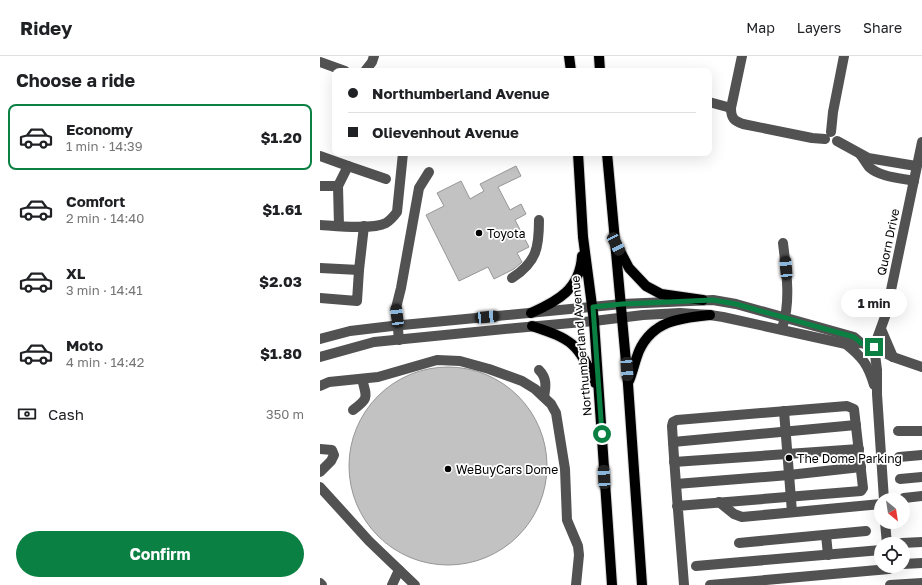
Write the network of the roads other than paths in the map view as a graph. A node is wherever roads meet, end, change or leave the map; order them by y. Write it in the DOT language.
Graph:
graph roads {
  1 [pos="374,56"];
  2 [pos="569,56"];
  3 [pos="599,56"];
  4 [pos="742,56"];
  5 [pos="844,56"];
  6 [pos="320,62"];
  7 [pos="337,68"];
  8 [pos="367,68"];
  9 [pos="571,68"];
  10 [pos="600,68"];
  11 [pos="712,103"];
  12 [pos="731,108"];
  13 [pos="828,135"];
  14 [pos="922,142"];
  15 [pos="860,154"];
  16 [pos="320,156"];
  17 [pos="403,156"];
  18 [pos="578,156"];
  19 [pos="607,156"];
  20 [pos="348,166"];
  21 [pos="916,166"];
  22 [pos="430,172"];
  23 [pos="386,179"];
  24 [pos="914,180"];
  25 [pos="320,186"];
  26 [pos="338,186"];
  27 [pos="539,220"];
  28 [pos="320,225"];
  29 [pos="339,226"];
  30 [pos="364,226"];
  31 [pos="583,236"];
  32 [pos="783,243"];
  33 [pos="616,244"];
  34 [pos="320,268"];
  35 [pos="359,270"];
  36 [pos="512,278"];
  37 [pos="320,298"];
  38 [pos="703,300"];
  39 [pos="622,304"];
  40 [pos="593,307"];
  41 [pos="531,313"];
  42 [pos="710,315"];
  43 [pos="623,318"];
  44 [pos="785,318"];
  45 [pos="594,321"];
  46 [pos="398,325"];
  47 [pos="532,326"];
  48 [pos="881,329"];
  49 [pos="782,330"];
  50 [pos="320,339"];
  51 [pos="399,340"];
  52 [pos="861,343"];
  53 [pos="846,344"];
  54 [pos="874,347"];
  55 [pos="320,357"];
  56 [pos="893,357"];
  57 [pos="922,367"];
  58 [pos="538,370"];
  59 [pos="362,379"];
  60 [pos="628,384"];
  61 [pos="320,386"];
  62 [pos="599,392"];
  63 [pos="877,394"];
  64 [pos="544,396"];
  65 [pos="353,410"];
  66 [pos="784,411"];
  67 [pos="856,425"];
  68 [pos="922,431"];
  69 [pos="786,432"];
  70 [pos="898,432"];
  71 [pos="673,442"];
  72 [pos="320,449"];
  73 [pos="858,449"];
  74 [pos="788,455"];
  75 [pos="922,455"];
  76 [pos="899,457"];
  77 [pos="674,462"];
  78 [pos="860,467"];
  79 [pos="320,472"];
  80 [pos="789,475"];
  81 [pos="922,477"];
  82 [pos="900,479"];
  83 [pos="676,484"];
  84 [pos="320,487"];
  85 [pos="884,493"];
  86 [pos="922,496"];
  87 [pos="790,497"];
  88 [pos="910,497"];
  89 [pos="719,502"];
  90 [pos="874,505"];
  91 [pos="677,506"];
  92 [pos="792,512"];
  93 [pos="866,531"];
  94 [pos="826,535"];
  95 [pos="922,542"];
  96 [pos="740,543"];
  97 [pos="910,543"];
  98 [pos="874,551"];
  99 [pos="828,555"];
  100 [pos="922,563"];
  101 [pos="910,564"];
  102 [pos="696,566"];
  103 [pos="874,569"];
  104 [pos="399,570"];
  105 [pos="889,573"];
  106 [pos="922,583"];
  107 [pos="392,585"];
  108 [pos="415,585"];
  109 [pos="576,585"];
  110 [pos="612,585"];
  111 [pos="642,585"];
  112 [pos="684,585"];
  113 [pos="710,585"];
  114 [pos="890,585"];
  1 -- 8 [label="street"];
  2 -- 9 [label="main road"];
  3 -- 10 [label="main road"];
  4 -- 12 [label="street"];
  5 -- 13 [label="street"];
  6 -- 7 [label="street"];
  11 -- 12 [label="street"];
  12 -- 13 [label="street"];
  13 -- 15 [label="street"];
  14 -- 21 [label="street, Quorn Drive"];
  15 -- 21 [label="street"];
  15 -- 24 [label="street"];
  16 -- 20 [label="street"];
  17 -- 30 [label="street"];
  18 -- 31 [label="main road, Northumberland Avenue"];
  19 -- 33 [label="main road"];
  20 -- 23 [label="street"];
  20 -- 26 [label="street"];
  21 -- 24 [label="street, Quorn Drive"];
  22 -- 46 [label="street"];
  24 -- 48 [label="street, Quorn Drive"];
  25 -- 26 [label="street"];
  26 -- 29 [label="street"];
  27 -- 36 [label="street"];
  28 -- 29 [label="street"];
  29 -- 30 [label="street"];
  30 -- 35 [label="street"];
  31 -- 40 [label="main road, Northumberland Avenue"];
  31 -- 41 [label="main road"];
  32 -- 44 [label="street"];
  33 -- 38 [label="main road"];
  33 -- 39 [label="main road"];
  34 -- 35 [label="street"];
  35 -- 37 [label="street"];
  38 -- 39 [label="street"];
  38 -- 44 [label="street"];
  39 -- 40 [label="street"];
  39 -- 43 [label="main road"];
  40 -- 41 [label="street"];
  40 -- 45 [label="main road, Northumberland Avenue"];
  41 -- 46 [label="street"];
  42 -- 43 [label="street"];
  42 -- 49 [label="street"];
  42 -- 60 [label="main road"];
  43 -- 45 [label="street"];
  43 -- 60 [label="main road"];
  44 -- 49 [label="street"];
  44 -- 52 [label="street"];
  45 -- 47 [label="street"];
  45 -- 62 [label="main road, Northumberland Avenue"];
  46 -- 50 [label="street"];
  46 -- 51 [label="street"];
  47 -- 51 [label="street"];
  47 -- 62 [label="main road"];
  48 -- 54 [label="street, Quorn Drive"];
  48 -- 56 [label="street"];
  49 -- 53 [label="street"];
  51 -- 55 [label="street"];
  52 -- 53 [label="street"];
  52 -- 54 [label="street"];
  53 -- 63 [label="street"];
  54 -- 56 [label="street"];
  54 -- 63 [label="street"];
  56 -- 57 [label="street"];
  58 -- 64 [label="street"];
  59 -- 61 [label="street"];
  59 -- 64 [label="street"];
  59 -- 65 [label="street"];
  60 -- 111 [label="main road"];
  62 -- 110 [label="main road, Northumberland Avenue"];
  63 -- 85 [label="street"];
  64 -- 109 [label="street"];
  66 -- 67 [label="street"];
  66 -- 69 [label="street"];
  66 -- 71 [label="street"];
  67 -- 69 [label="street"];
  67 -- 73 [label="street"];
  68 -- 70 [label="street"];
  69 -- 71 [label="street"];
  69 -- 74 [label="street"];
  71 -- 77 [label="street"];
  72 -- 79 [label="street"];
  73 -- 74 [label="street"];
  73 -- 78 [label="street"];
  74 -- 77 [label="street"];
  74 -- 80 [label="street"];
  75 -- 76 [label="street"];
  77 -- 83 [label="street"];
  78 -- 80 [label="street"];
  78 -- 87 [label="street"];
  80 -- 83 [label="street"];
  80 -- 87 [label="street"];
  81 -- 82 [label="street"];
  83 -- 91 [label="street"];
  84 -- 104 [label="street"];
  86 -- 88 [label="street"];
  87 -- 89 [label="street"];
  87 -- 92 [label="street"];
  89 -- 91 [label="street"];
  89 -- 92 [label="street"];
  90 -- 92 [label="street"];
  91 -- 112 [label="street"];
  93 -- 94 [label="street"];
  94 -- 96 [label="street"];
  94 -- 99 [label="street"];
  95 -- 97 [label="street"];
  98 -- 99 [label="street"];
  99 -- 102 [label="street"];
  100 -- 101 [label="street"];
  103 -- 113 [label="street"];
  104 -- 107 [label="street"];
  104 -- 108 [label="street"];
  105 -- 114 [label="street"];
  106 -- 114 [label="street"];
}
